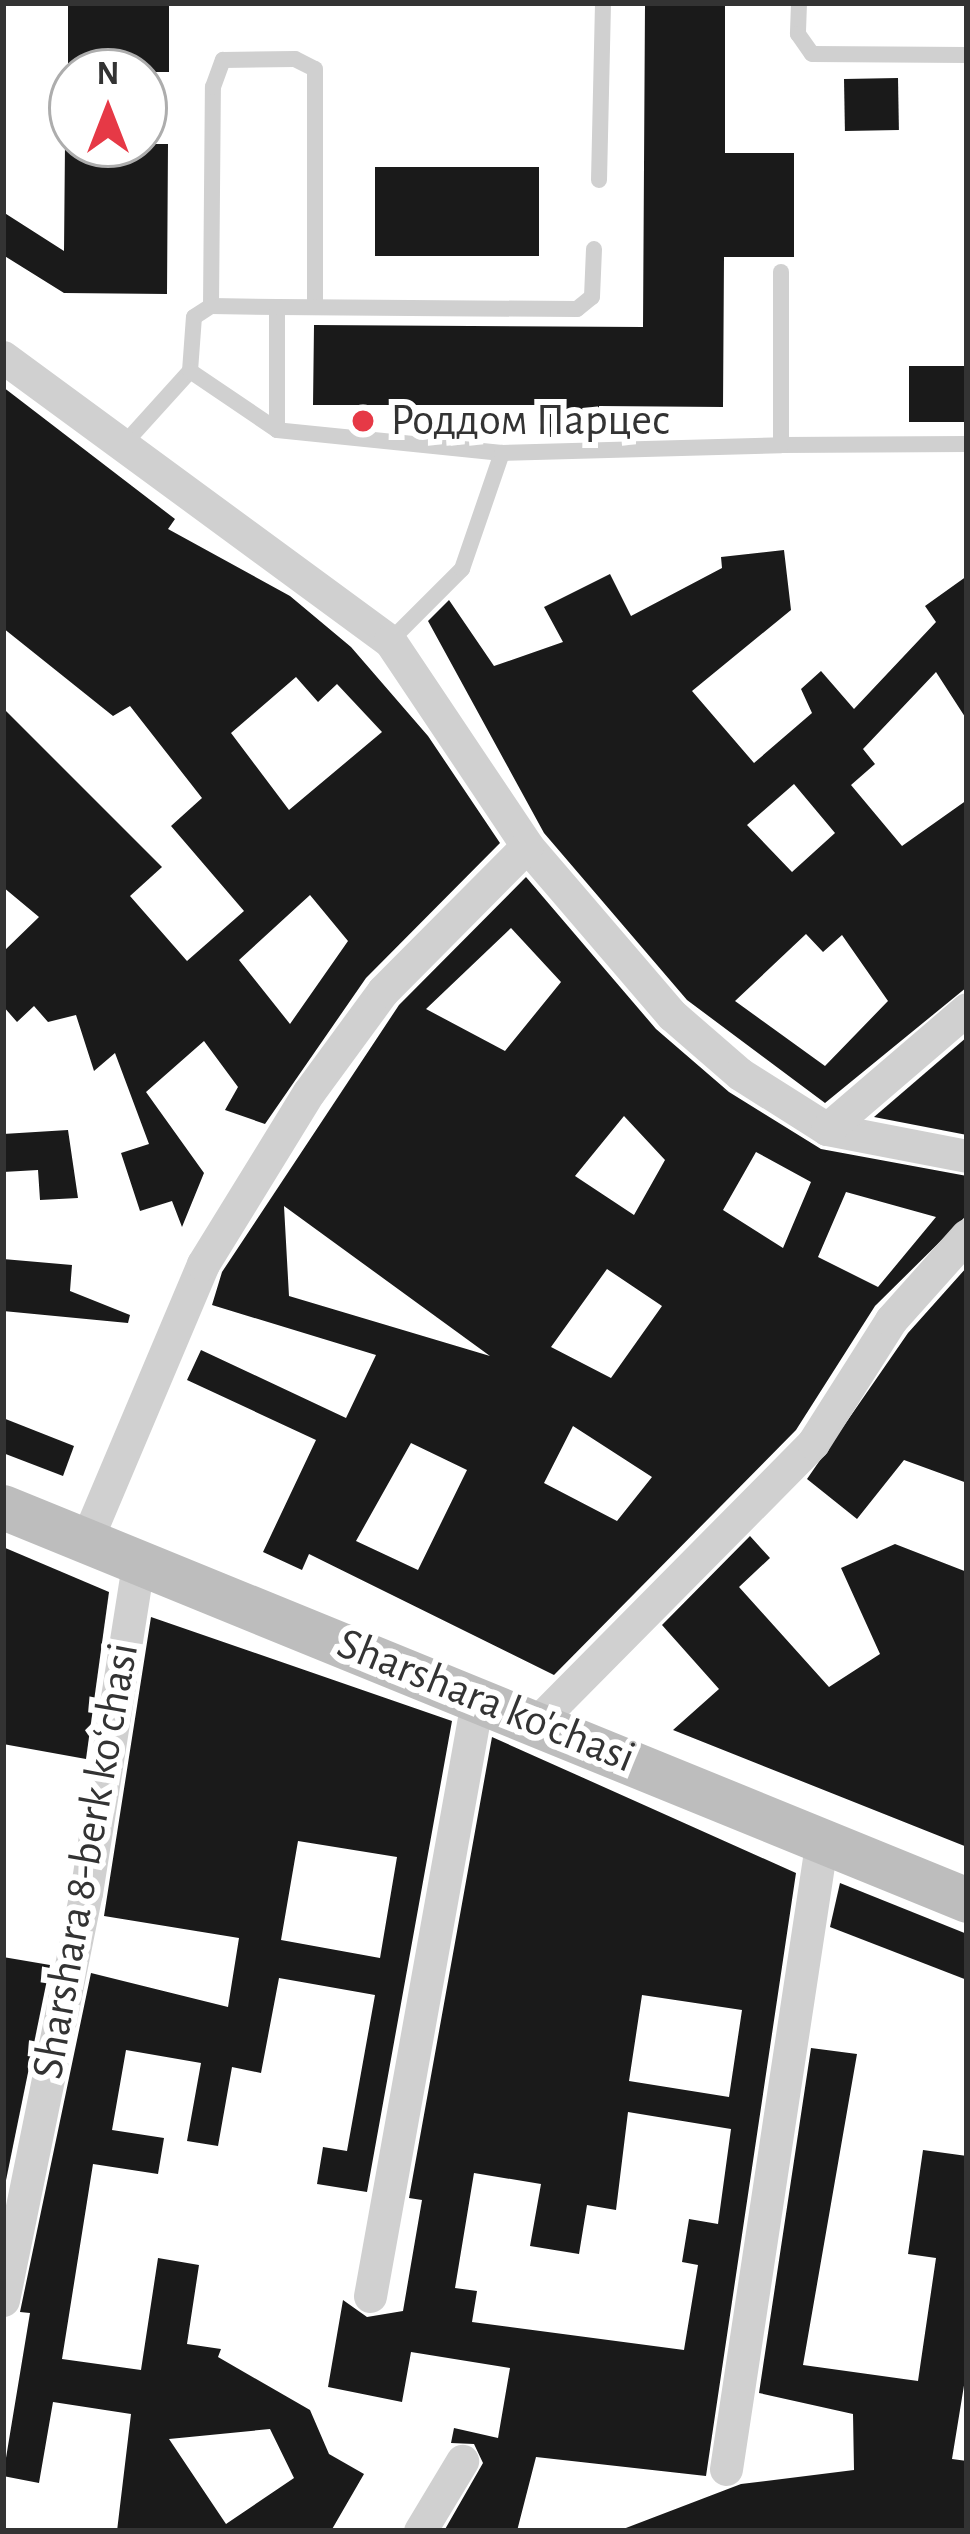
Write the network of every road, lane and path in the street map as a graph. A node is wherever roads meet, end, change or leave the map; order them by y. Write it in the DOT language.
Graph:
graph roads {
  1 [pos="603,3"];
  2 [pos="799,3"];
  3 [pos="967,55"];
  4 [pos="599,180"];
  5 [pos="595,249"];
  6 [pos="781,272"];
  7 [pos="211,306"];
  8 [pos="277,307"];
  9 [pos="315,307"];
  10 [pos="3,356"];
  11 [pos="190,371"];
  12 [pos="277,430"];
  13 [pos="124,444"];
  14 [pos="967,444"];
  15 [pos="781,445"];
  16 [pos="502,452"];
  17 [pos="390,641"];
  18 [pos="527,846"];
  19 [pos="967,1009"];
  20 [pos="827,1130"];
  21 [pos="967,1156"];
  22 [pos="967,1235"];
  23 [pos="3,1507"];
  24 [pos="86,1541"];
  25 [pos="138,1564"];
  26 [pos="478,1696"];
  27 [pos="540,1719"];
  28 [pos="822,1839"];
  29 [pos="967,1900"];
  30 [pos="370,2296"];
  31 [pos="3,2300"];
  32 [pos="462,2461"];
  33 [pos="726,2469"];
  34 [pos="420,2531"];
  1 -- 4 [label="lane"];
  2 -- 3 [label="lane"];
  5 -- 9 [label="lane"];
  6 -- 15 [label="lane"];
  7 -- 8 [label="lane"];
  7 -- 9 [label="lane"];
  7 -- 11 [label="lane"];
  8 -- 9 [label="lane"];
  8 -- 12 [label="lane"];
  10 -- 13 [label="street"];
  11 -- 12 [label="lane"];
  11 -- 13 [label="lane"];
  12 -- 16 [label="lane"];
  13 -- 17 [label="street"];
  14 -- 15 [label="lane"];
  15 -- 16 [label="lane"];
  16 -- 17 [label="lane"];
  17 -- 18 [label="street"];
  18 -- 20 [label="street"];
  18 -- 24 [label="street"];
  19 -- 20 [label="street"];
  20 -- 21 [label="street"];
  22 -- 27 [label="street"];
  23 -- 24 [label="street, Sharshara ko'chasi"];
  24 -- 25 [label="street, Sharshara ko'chasi"];
  25 -- 26 [label="street, Sharshara ko'chasi"];
  25 -- 31 [label="street, Sharshara 8-berk koʻchasi"];
  26 -- 27 [label="street, Sharshara ko'chasi"];
  26 -- 30 [label="street"];
  27 -- 28 [label="street, Sharshara ko'chasi"];
  28 -- 29 [label="street, Sharshara ko'chasi"];
  28 -- 33 [label="street"];
  32 -- 34 [label="street"];
}
